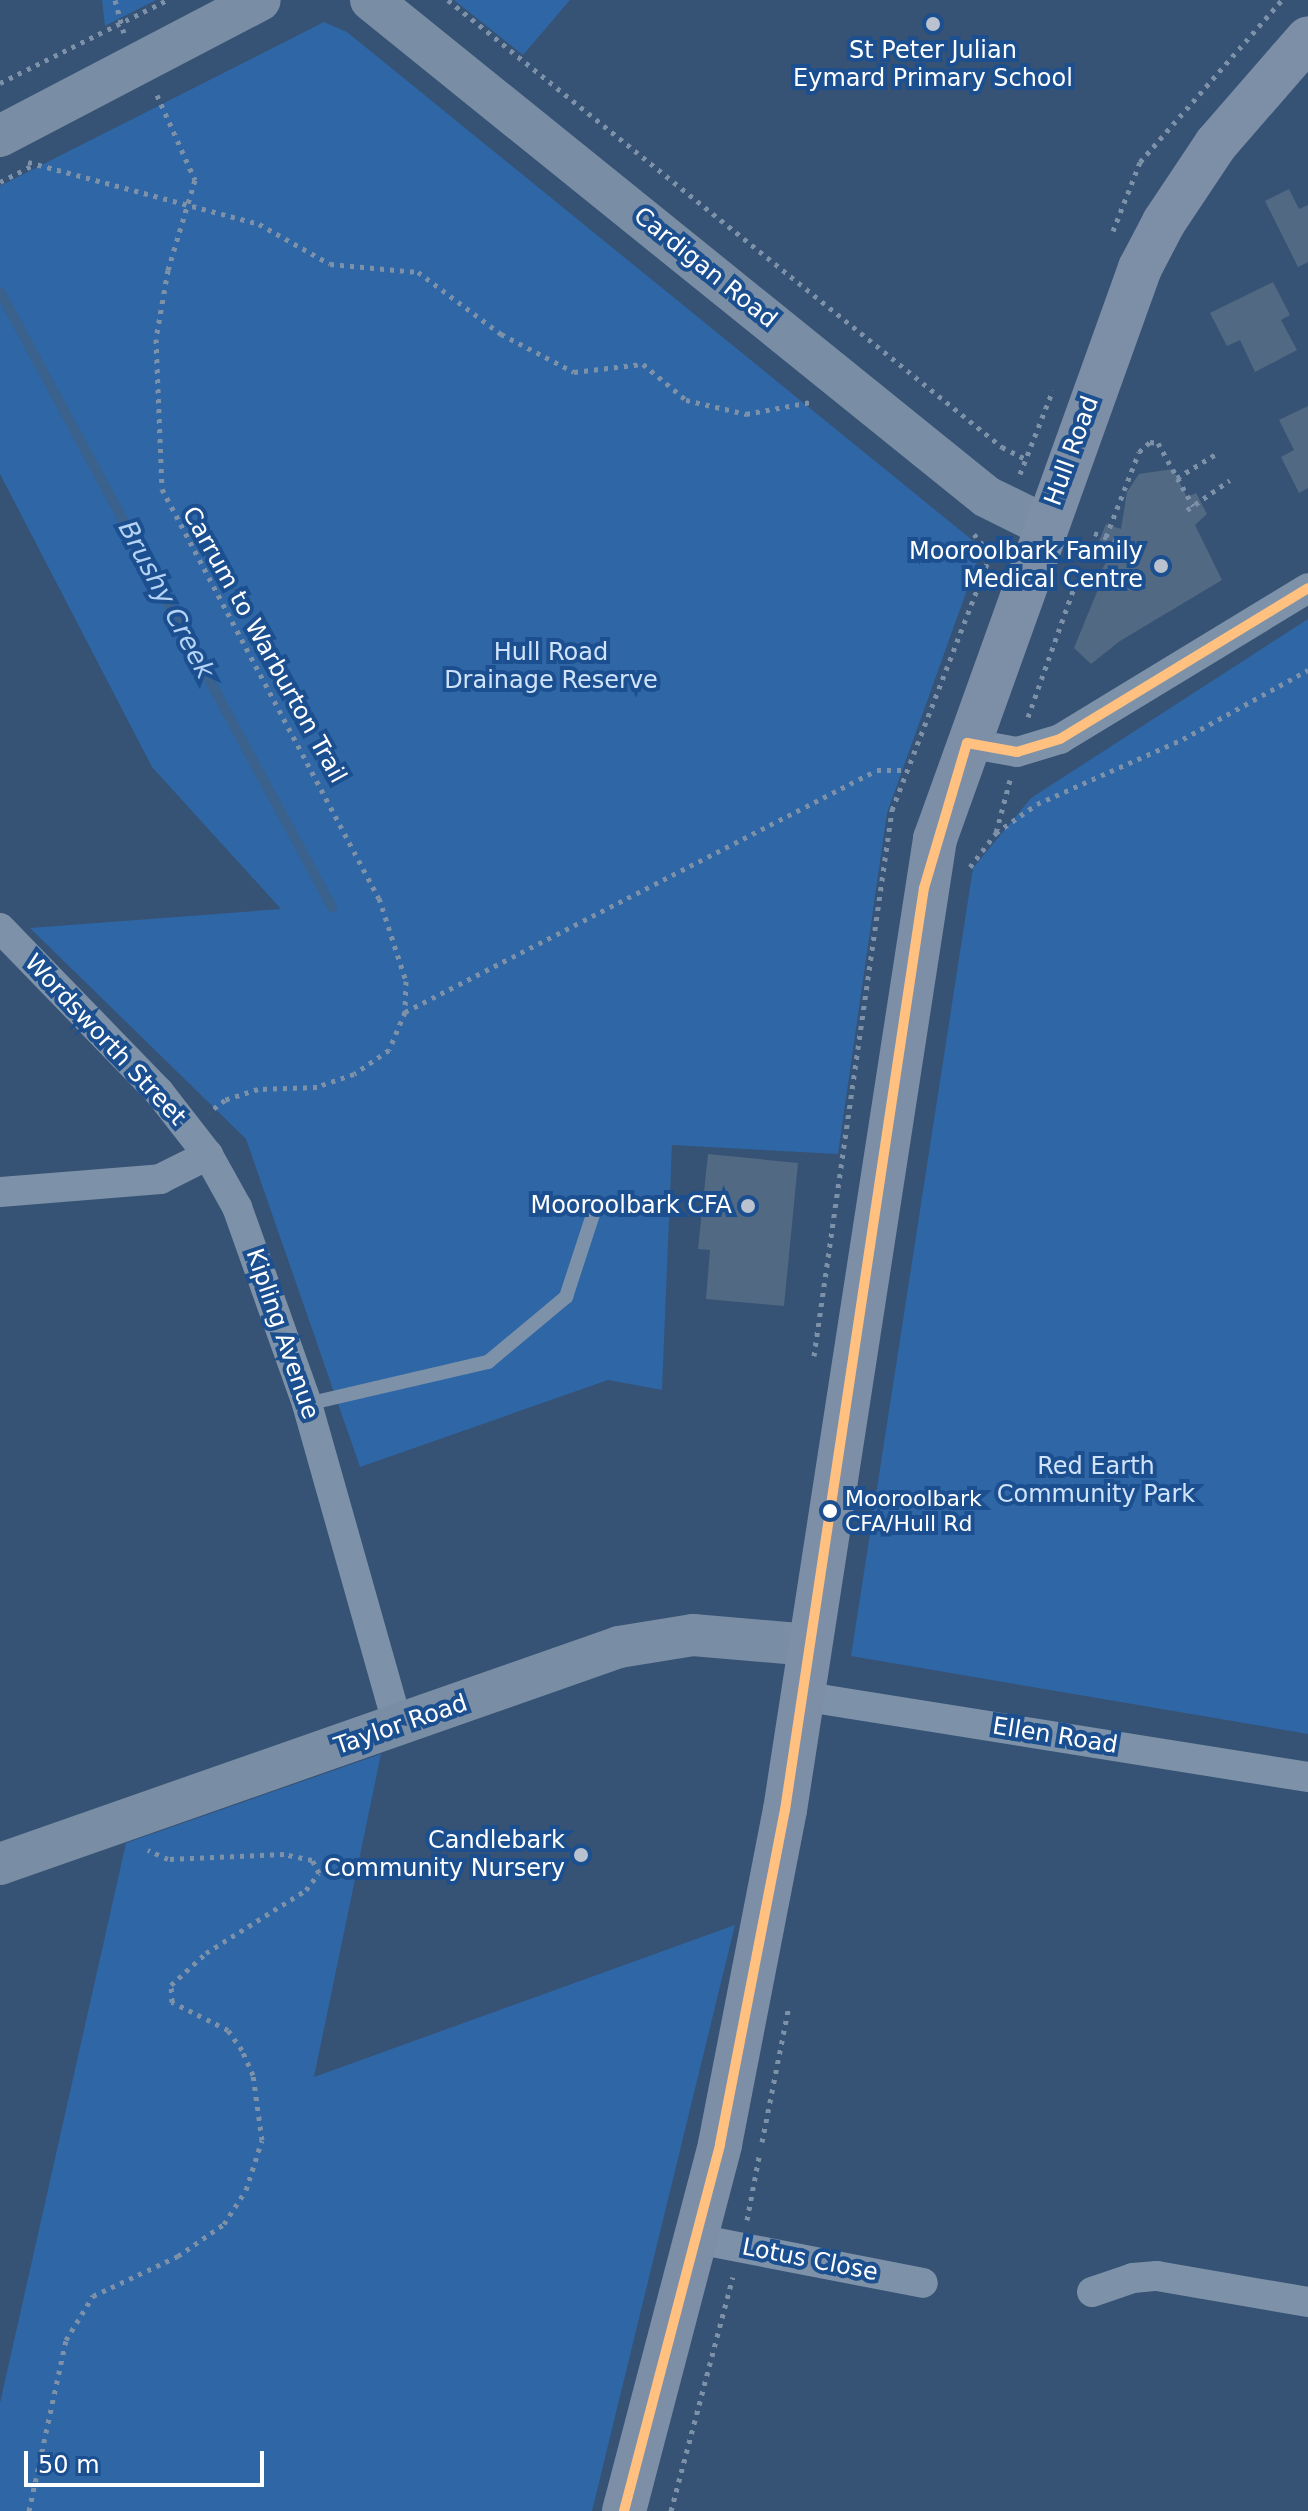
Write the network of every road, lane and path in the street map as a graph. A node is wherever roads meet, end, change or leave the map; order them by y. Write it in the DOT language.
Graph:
graph roads {
  1 [pos="115,0"];
  2 [pos="167,0"];
  3 [pos="260,0"];
  4 [pos="371,0"];
  5 [pos="448,0"];
  6 [pos="120,25"];
  7 [pos="1308,38"];
  8 [pos="140,63"];
  9 [pos="0,83"];
  10 [pos="0,136"];
  11 [pos="0,182"];
  12 [pos="190,208"];
  13 [pos="810,402"];
  14 [pos="1216,454"];
  15 [pos="1026,459"];
  16 [pos="1177,478"];
  17 [pos="1230,480"];
  18 [pos="1046,526"];
  19 [pos="1094,533"];
  20 [pos="1106,537"];
  21 [pos="996,540"];
  22 [pos="1122,543"];
  23 [pos="987,553"];
  24 [pos="1062,584"];
  25 [pos="1308,588"];
  26 [pos="1308,670"];
  27 [pos="1038,685"];
  28 [pos="967,743"];
  29 [pos="904,770"];
  30 [pos="1003,807"];
  31 [pos="0,928"];
  32 [pos="405,1012"];
  33 [pos="188,1129"];
  34 [pos="208,1155"];
  35 [pos="0,1192"];
  36 [pos="596,1205"];
  37 [pos="307,1404"];
  38 [pos="810,1645"];
  39 [pos="801,1696"];
  40 [pos="398,1726"];
  41 [pos="1308,1777"];
  42 [pos="158,1840"];
  43 [pos="0,1864"];
  44 [pos="697,2239"];
  45 [pos="923,2283"];
  46 [pos="1092,2292"];
  47 [pos="1308,2302"];
  48 [pos="29,2511"];
  49 [pos="624,2511"];
  1 -- 6 [label="path, Carrum to Warburton Trail"];
  2 -- 6 [label="path"];
  3 -- 8 [label="street"];
  4 -- 18 [label="street, Cardigan Road"];
  5 -- 15 [label="path"];
  6 -- 8 [label="path, Carrum to Warburton Trail"];
  6 -- 9 [label="path"];
  7 -- 18 [label="main road, Hull Road"];
  8 -- 10 [label="street"];
  8 -- 12 [label="path, Carrum to Warburton Trail"];
  11 -- 12 [label="path"];
  12 -- 13 [label="path"];
  12 -- 32 [label="path, Carrum to Warburton Trail"];
  14 -- 16 [label="path"];
  16 -- 17 [label="path"];
  16 -- 20 [label="path"];
  18 -- 28 [label="main road, Hull Road"];
  19 -- 20 [label="path"];
  20 -- 22 [label="path"];
  21 -- 23 [label="path"];
  24 -- 27 [label="path"];
  25 -- 28 [label="street"];
  26 -- 30 [label="path"];
  28 -- 38 [label="main road, Hull Road"];
  29 -- 32 [label="path"];
  31 -- 33 [label="street, Wordsworth Street"];
  32 -- 33 [label="path, Carrum to Warburton Trail"];
  33 -- 34 [label="street, Wordsworth Street"];
  34 -- 35 [label="street"];
  34 -- 37 [label="street, Kipling Avenue"];
  36 -- 37 [label="lane"];
  37 -- 40 [label="street, Kipling Avenue"];
  38 -- 39 [label="main road, Hull Road"];
  38 -- 40 [label="street, Taylor Road"];
  39 -- 41 [label="street, Ellen Road"];
  39 -- 44 [label="main road, Hull Road"];
  40 -- 43 [label="street, Taylor Road"];
  42 -- 48 [label="path"];
  44 -- 45 [label="street, Lotus Close"];
  44 -- 49 [label="main road, Hull Road"];
  46 -- 47 [label="street"];
}
